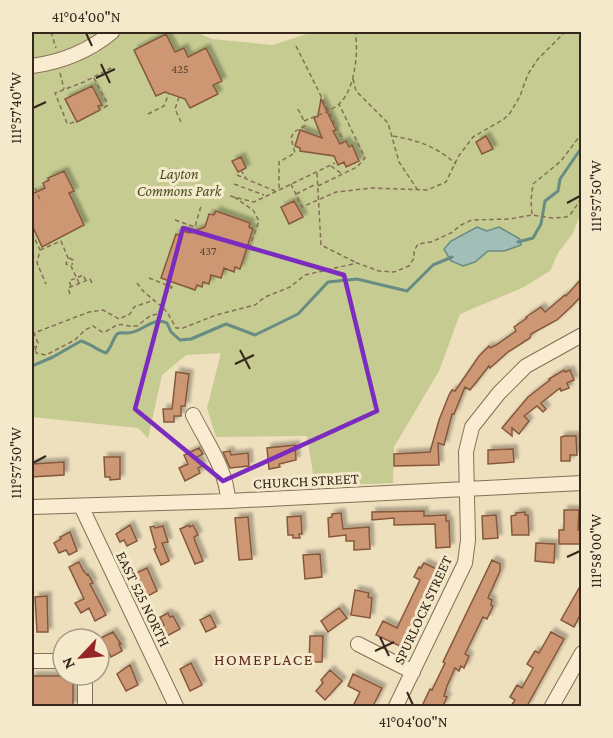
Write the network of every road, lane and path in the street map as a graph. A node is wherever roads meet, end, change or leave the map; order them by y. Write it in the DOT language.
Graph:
graph roads {
  1 [pos="51,32"];
  2 [pos="112,32"];
  3 [pos="355,32"];
  4 [pos="565,32"];
  5 [pos="296,46"];
  6 [pos="60,61"];
  7 [pos="32,66"];
  8 [pos="111,68"];
  9 [pos="93,77"];
  10 [pos="352,79"];
  11 [pos="64,90"];
  12 [pos="170,93"];
  13 [pos="179,97"];
  14 [pos="339,104"];
  15 [pos="101,109"];
  16 [pos="298,109"];
  17 [pos="328,110"];
  18 [pos="148,114"];
  19 [pos="304,121"];
  20 [pos="74,122"];
  21 [pos="181,122"];
  22 [pos="582,133"];
  23 [pos="392,136"];
  24 [pos="343,140"];
  25 [pos="335,163"];
  26 [pos="456,164"];
  27 [pos="331,165"];
  28 [pos="241,170"];
  29 [pos="317,172"];
  30 [pos="237,175"];
  31 [pos="342,175"];
  32 [pos="246,179"];
  33 [pos="32,181"];
  34 [pos="234,184"];
  35 [pos="291,184"];
  36 [pos="318,185"];
  37 [pos="279,189"];
  38 [pos="418,189"];
  39 [pos="275,191"];
  40 [pos="296,194"];
  41 [pos="266,196"];
  42 [pos="582,196"];
  43 [pos="319,199"];
  44 [pos="41,202"];
  45 [pos="201,206"];
  46 [pos="534,215"];
  47 [pos="175,219"];
  48 [pos="32,233"];
  49 [pos="250,246"];
  50 [pos="40,250"];
  51 [pos="68,258"];
  52 [pos="32,263"];
  53 [pos="37,263"];
  54 [pos="357,263"];
  55 [pos="71,266"];
  56 [pos="76,277"];
  57 [pos="149,278"];
  58 [pos="86,280"];
  59 [pos="81,283"];
  60 [pos="92,283"];
  61 [pos="137,283"];
  62 [pos="46,284"];
  63 [pos="74,286"];
  64 [pos="84,287"];
  65 [pos="77,290"];
  66 [pos="70,294"];
  67 [pos="154,300"];
  68 [pos="161,306"];
  69 [pos="582,335"];
  70 [pos="32,345"];
  71 [pos="35,350"];
  72 [pos="194,415"];
  73 [pos="582,483"];
  74 [pos="467,489"];
  75 [pos="228,501"];
  76 [pos="81,506"];
  77 [pos="32,507"];
  78 [pos="32,597"];
  79 [pos="32,614"];
  80 [pos="32,635"];
  81 [pos="358,644"];
  82 [pos="582,653"];
  83 [pos="51,661"];
  84 [pos="32,662"];
  85 [pos="413,672"];
  86 [pos="85,687"];
  87 [pos="85,706"];
  88 [pos="176,706"];
  89 [pos="396,706"];
  90 [pos="552,706"];
  1 -- 6 [label="path"];
  2 -- 6 [label="street"];
  3 -- 10 [label="path"];
  4 -- 26 [label="path"];
  5 -- 17 [label="path"];
  6 -- 7 [label="street"];
  6 -- 11 [label="path"];
  8 -- 9 [label="path"];
  9 -- 11 [label="path"];
  9 -- 15 [label="path"];
  10 -- 14 [label="path"];
  10 -- 23 [label="path"];
  11 -- 20 [label="path"];
  12 -- 18 [label="path"];
  13 -- 21 [label="path"];
  14 -- 17 [label="path"];
  14 -- 31 [label="path"];
  16 -- 19 [label="path"];
  17 -- 19 [label="path"];
  17 -- 24 [label="path"];
  19 -- 37 [label="path"];
  22 -- 46 [label="path"];
  23 -- 26 [label="path"];
  23 -- 38 [label="path"];
  25 -- 27 [label="path"];
  26 -- 38 [label="path"];
  27 -- 29 [label="path"];
  27 -- 31 [label="path"];
  28 -- 32 [label="path"];
  29 -- 35 [label="path"];
  29 -- 36 [label="path"];
  30 -- 32 [label="path"];
  31 -- 36 [label="path"];
  32 -- 39 [label="path"];
  33 -- 44 [label="path"];
  34 -- 41 [label="path"];
  35 -- 37 [label="path"];
  35 -- 40 [label="path"];
  36 -- 40 [label="path"];
  36 -- 43 [label="path"];
  37 -- 39 [label="path"];
  38 -- 43 [label="path"];
  39 -- 41 [label="path"];
  40 -- 43 [label="path"];
  41 -- 49 [label="path"];
  42 -- 46 [label="path"];
  43 -- 54 [label="path"];
  45 -- 47 [label="path"];
  46 -- 54 [label="path"];
  48 -- 50 [label="path"];
  50 -- 51 [label="path"];
  50 -- 53 [label="path"];
  51 -- 55 [label="path"];
  51 -- 55 [label="path"];
  52 -- 53 [label="path"];
  53 -- 62 [label="path"];
  54 -- 68 [label="path"];
  55 -- 56 [label="path"];
  56 -- 58 [label="path"];
  56 -- 59 [label="path"];
  56 -- 63 [label="path"];
  57 -- 68 [label="path"];
  58 -- 59 [label="path"];
  58 -- 60 [label="path"];
  59 -- 63 [label="path"];
  59 -- 64 [label="path"];
  61 -- 67 [label="path"];
  63 -- 65 [label="path"];
  63 -- 66 [label="path"];
  67 -- 68 [label="path"];
  67 -- 71 [label="path"];
  68 -- 71 [label="path"];
  69 -- 74 [label="street, SPURLOCK STREET"];
  70 -- 71 [label="path"];
  72 -- 75 [label="street"];
  73 -- 74 [label="street, CHURCH STREET"];
  74 -- 75 [label="street, CHURCH STREET"];
  74 -- 85 [label="street, SPURLOCK STREET"];
  75 -- 76 [label="street, CHURCH STREET"];
  76 -- 77 [label="street, CHURCH STREET"];
  76 -- 88 [label="street, EAST 525 NORTH"];
  78 -- 79 [label="path"];
  79 -- 80 [label="path"];
  81 -- 85 [label="street"];
  82 -- 90 [label="street"];
  83 -- 84 [label="street"];
  85 -- 89 [label="street, SPURLOCK STREET"];
  86 -- 87 [label="street"];
}
